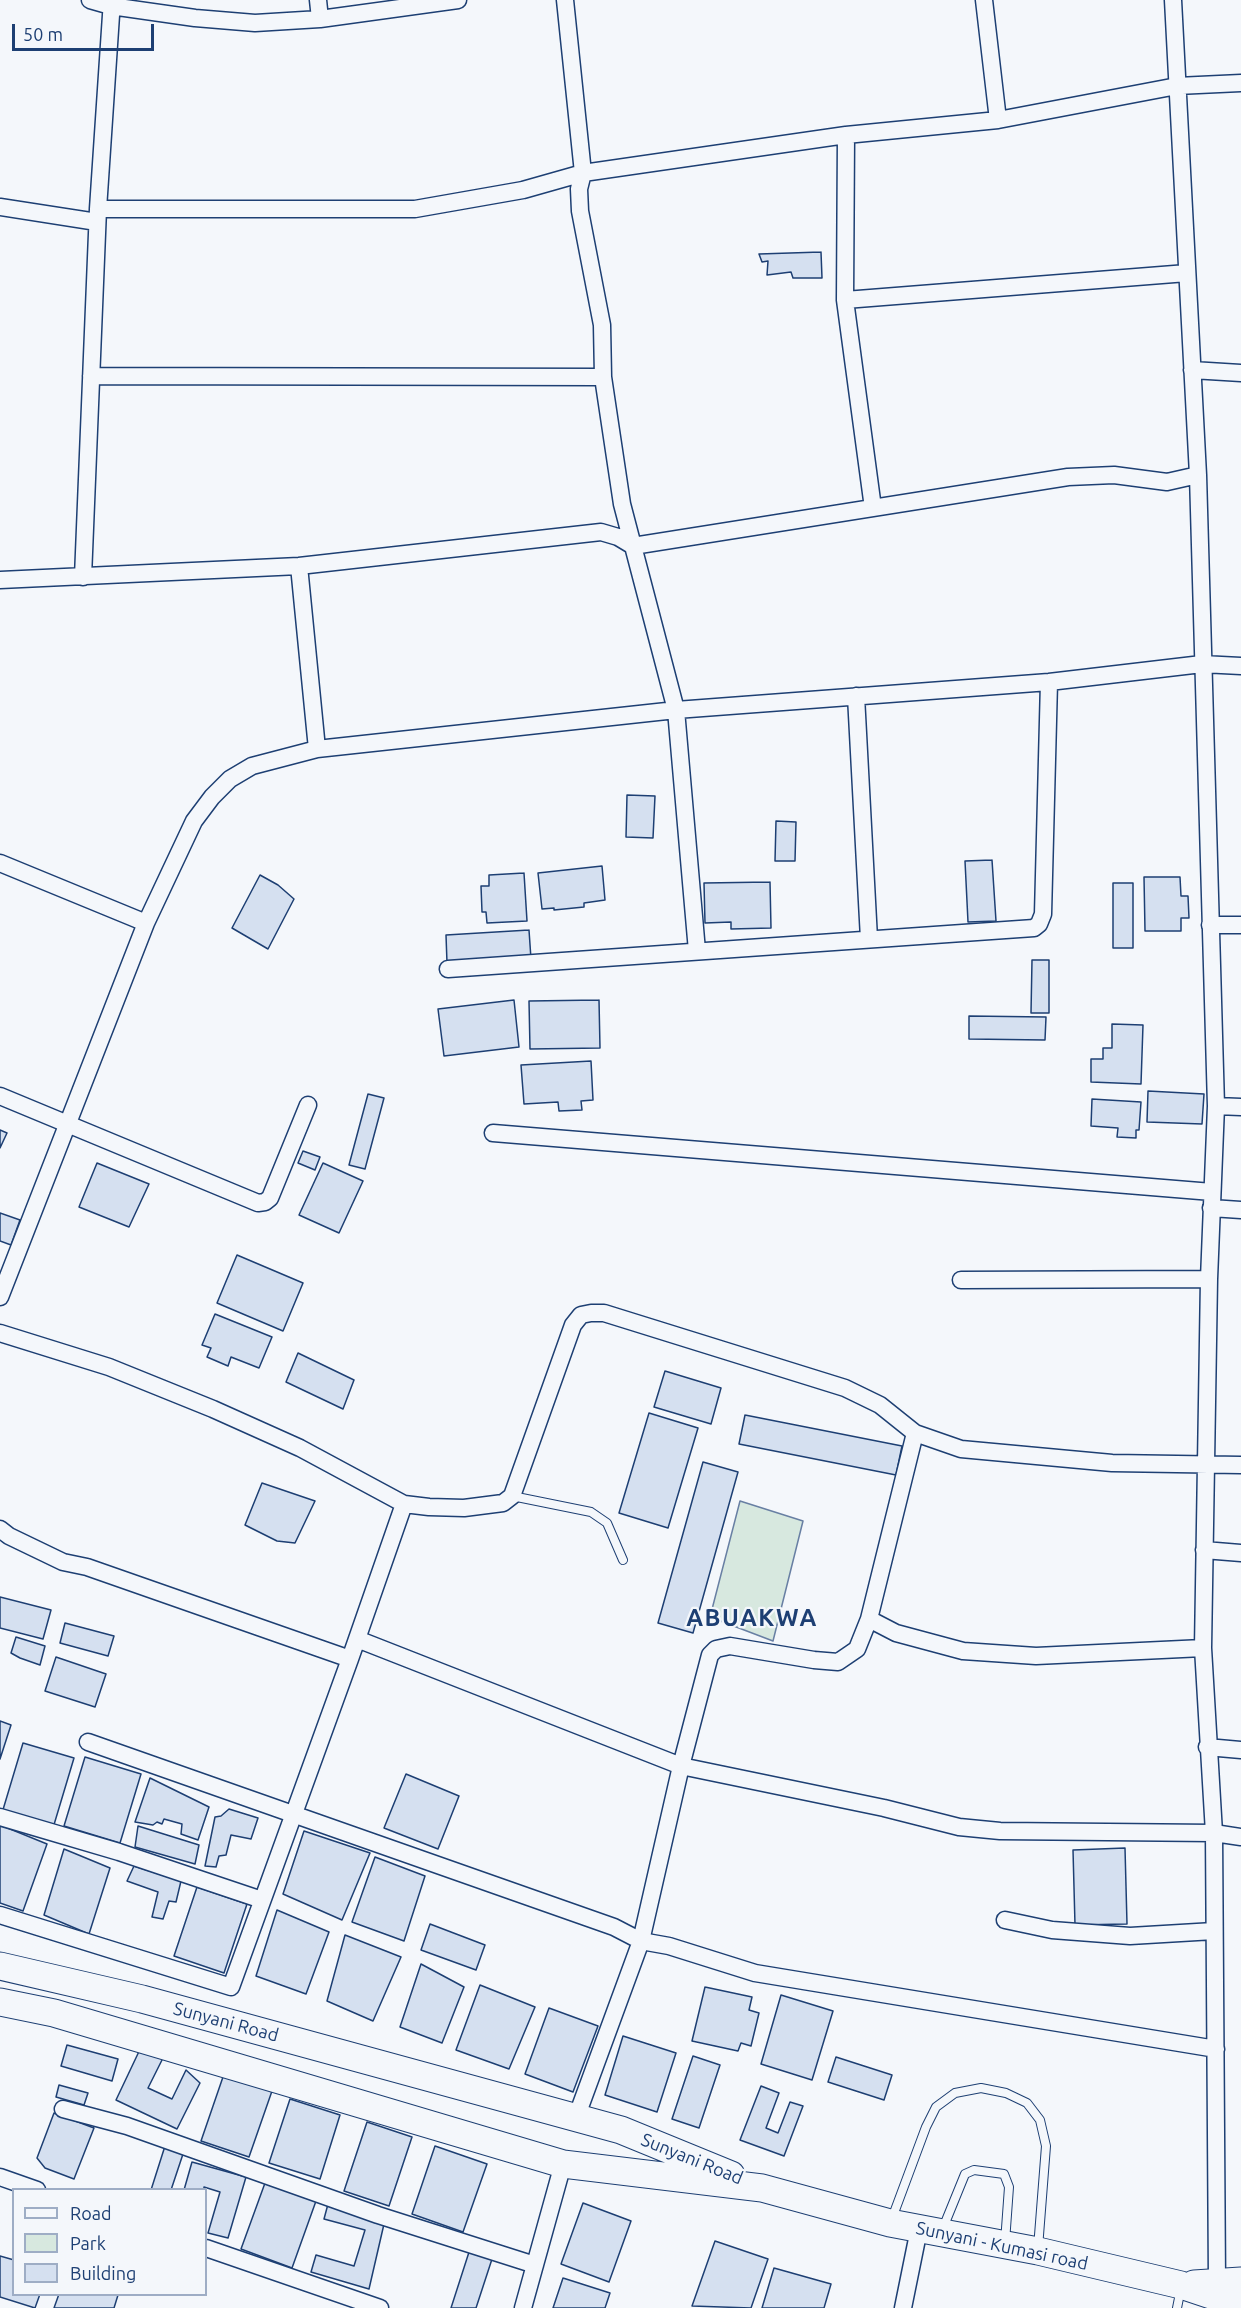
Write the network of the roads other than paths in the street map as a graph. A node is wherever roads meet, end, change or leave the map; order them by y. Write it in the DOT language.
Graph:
graph roads {
  1 [pos="90,0"];
  2 [pos="318,0"];
  3 [pos="458,0"];
  4 [pos="565,0"];
  5 [pos="984,0"];
  6 [pos="1173,0"];
  7 [pos="112,3"];
  8 [pos="320,19"];
  9 [pos="1241,83"];
  10 [pos="1177,86"];
  11 [pos="998,120"];
  12 [pos="846,135"];
  13 [pos="583,173"];
  14 [pos="0,207"];
  15 [pos="97,215"];
  16 [pos="1187,273"];
  17 [pos="845,300"];
  18 [pos="1192,370"];
  19 [pos="1241,373"];
  20 [pos="91,376"];
  21 [pos="603,377"];
  22 [pos="1198,475"];
  23 [pos="873,508"];
  24 [pos="633,546"];
  25 [pos="299,566"];
  26 [pos="82,577"];
  27 [pos="0,580"];
  28 [pos="1202,664"];
  29 [pos="1241,666"];
  30 [pos="1049,682"];
  31 [pos="856,696"];
  32 [pos="676,710"];
  33 [pos="317,748"];
  34 [pos="0,863"];
  35 [pos="146,923"];
  36 [pos="1209,925"];
  37 [pos="1241,926"];
  38 [pos="869,939"];
  39 [pos="696,951"];
  40 [pos="448,969"];
  41 [pos="0,1096"];
  42 [pos="308,1105"];
  43 [pos="1216,1107"];
  44 [pos="1241,1107"];
  45 [pos="69,1124"];
  46 [pos="494,1133"];
  47 [pos="1211,1200"];
  48 [pos="1241,1210"];
  49 [pos="1209,1279"];
  50 [pos="961,1280"];
  51 [pos="0,1297"];
  52 [pos="0,1333"];
  53 [pos="915,1433"];
  54 [pos="1206,1465"];
  55 [pos="1241,1466"];
  56 [pos="512,1496"];
  57 [pos="404,1504"];
  58 [pos="0,1529"];
  59 [pos="1204,1550"];
  60 [pos="1241,1553"];
  61 [pos="623,1560"];
  62 [pos="869,1619"];
  63 [pos="357,1639"];
  64 [pos="1203,1648"];
  65 [pos="350,1659"];
  66 [pos="88,1742"];
  67 [pos="1207,1747"];
  68 [pos="1241,1750"];
  69 [pos="681,1766"];
  70 [pos="293,1815"];
  71 [pos="0,1816"];
  72 [pos="1214,1833"];
  73 [pos="1241,1837"];
  74 [pos="262,1900"];
  75 [pos="0,1915"];
  76 [pos="1005,1920"];
  77 [pos="1214,1931"];
  78 [pos="641,1941"];
  79 [pos="0,1966"];
  80 [pos="0,2002"];
  81 [pos="1215,2049"];
  82 [pos="63,2109"];
  83 [pos="576,2118"];
  84 [pos="563,2164"];
  85 [pos="0,2177"];
  86 [pos="31,2188"];
  87 [pos="762,2188"];
  88 [pos="890,2223"];
  89 [pos="930,2231"];
  90 [pos="1005,2245"];
  91 [pos="207,2248"];
  92 [pos="1038,2251"];
  93 [pos="536,2265"];
  94 [pos="1229,2282"];
  95 [pos="1179,2296"];
  96 [pos="1241,2305"];
  97 [pos="380,2308"];
  98 [pos="524,2308"];
  99 [pos="903,2308"];
  1 -- 7 [label="street"];
  2 -- 8 [label="street"];
  3 -- 8 [label="street"];
  4 -- 13 [label="street"];
  5 -- 11 [label="street"];
  6 -- 10 [label="street"];
  7 -- 8 [label="street"];
  7 -- 15 [label="street"];
  9 -- 10 [label="street"];
  10 -- 11 [label="street"];
  10 -- 16 [label="street"];
  11 -- 12 [label="street"];
  12 -- 13 [label="street"];
  12 -- 17 [label="street"];
  13 -- 15 [label="street"];
  13 -- 21 [label="street"];
  14 -- 15 [label="street"];
  15 -- 20 [label="street"];
  16 -- 17 [label="street"];
  16 -- 18 [label="street"];
  17 -- 23 [label="street"];
  18 -- 19 [label="street"];
  18 -- 22 [label="street"];
  20 -- 21 [label="street"];
  20 -- 26 [label="street"];
  21 -- 24 [label="street"];
  22 -- 23 [label="street"];
  22 -- 28 [label="street"];
  23 -- 24 [label="street"];
  24 -- 25 [label="street"];
  24 -- 32 [label="street"];
  25 -- 26 [label="street"];
  25 -- 33 [label="street"];
  26 -- 27 [label="street"];
  28 -- 29 [label="street"];
  28 -- 30 [label="street"];
  28 -- 36 [label="street"];
  30 -- 31 [label="street"];
  30 -- 38 [label="street"];
  31 -- 32 [label="street"];
  31 -- 38 [label="street"];
  32 -- 33 [label="street"];
  32 -- 39 [label="street"];
  33 -- 35 [label="street"];
  34 -- 35 [label="street"];
  35 -- 45 [label="street"];
  36 -- 37 [label="street"];
  36 -- 43 [label="street"];
  38 -- 39 [label="street"];
  39 -- 40 [label="street"];
  41 -- 45 [label="street"];
  42 -- 45 [label="street"];
  43 -- 44 [label="street"];
  43 -- 47 [label="street"];
  45 -- 51 [label="street"];
  46 -- 47 [label="street"];
  47 -- 48 [label="street"];
  47 -- 49 [label="street"];
  49 -- 50 [label="street"];
  49 -- 54 [label="street"];
  52 -- 57 [label="street"];
  53 -- 54 [label="street"];
  53 -- 56 [label="street"];
  53 -- 62 [label="street"];
  54 -- 55 [label="street"];
  54 -- 59 [label="street"];
  56 -- 57 [label="street"];
  56 -- 61 [label="lane"];
  57 -- 63 [label="street"];
  58 -- 65 [label="street"];
  59 -- 60 [label="street"];
  59 -- 64 [label="street"];
  62 -- 64 [label="street"];
  62 -- 69 [label="street"];
  63 -- 65 [label="street"];
  63 -- 69 [label="street"];
  64 -- 67 [label="street"];
  65 -- 70 [label="street"];
  66 -- 70 [label="street"];
  67 -- 68 [label="street"];
  67 -- 72 [label="street"];
  69 -- 72 [label="street"];
  69 -- 78 [label="street"];
  70 -- 74 [label="street"];
  70 -- 78 [label="street"];
  71 -- 74 [label="street"];
  72 -- 73 [label="street"];
  72 -- 77 [label="street"];
  74 -- 75 [label="street"];
  76 -- 77 [label="street"];
  77 -- 81 [label="street"];
  78 -- 81 [label="street"];
  78 -- 83 [label="street"];
  79 -- 83 [label="main road, Sunyani Road"];
  80 -- 84 [label="main road, Sunyani Road"];
  81 -- 94 [label="street"];
  82 -- 93 [label="street"];
  83 -- 87 [label="main road, Sunyani Road"];
  84 -- 87 [label="main road, Sunyani Road"];
  84 -- 93 [label="street"];
  85 -- 86 [label="street"];
  87 -- 88 [label="main road, Sunyani - Kumasi road"];
  88 -- 89 [label="main road, Sunyani - Kumasi road"];
  88 -- 92 [label="lane"];
  89 -- 90 [label="main road, Sunyani - Kumasi road"];
  89 -- 90 [label="lane"];
  89 -- 99 [label="street"];
  90 -- 92 [label="main road, Sunyani - Kumasi road"];
  91 -- 97 [label="street"];
  92 -- 95 [label="main road, Sunyani - Kumasi road"];
  93 -- 98 [label="street"];
  94 -- 95 [label="main road"];
  95 -- 96 [label="main road, Sunyani - Kumasi road"];
}
